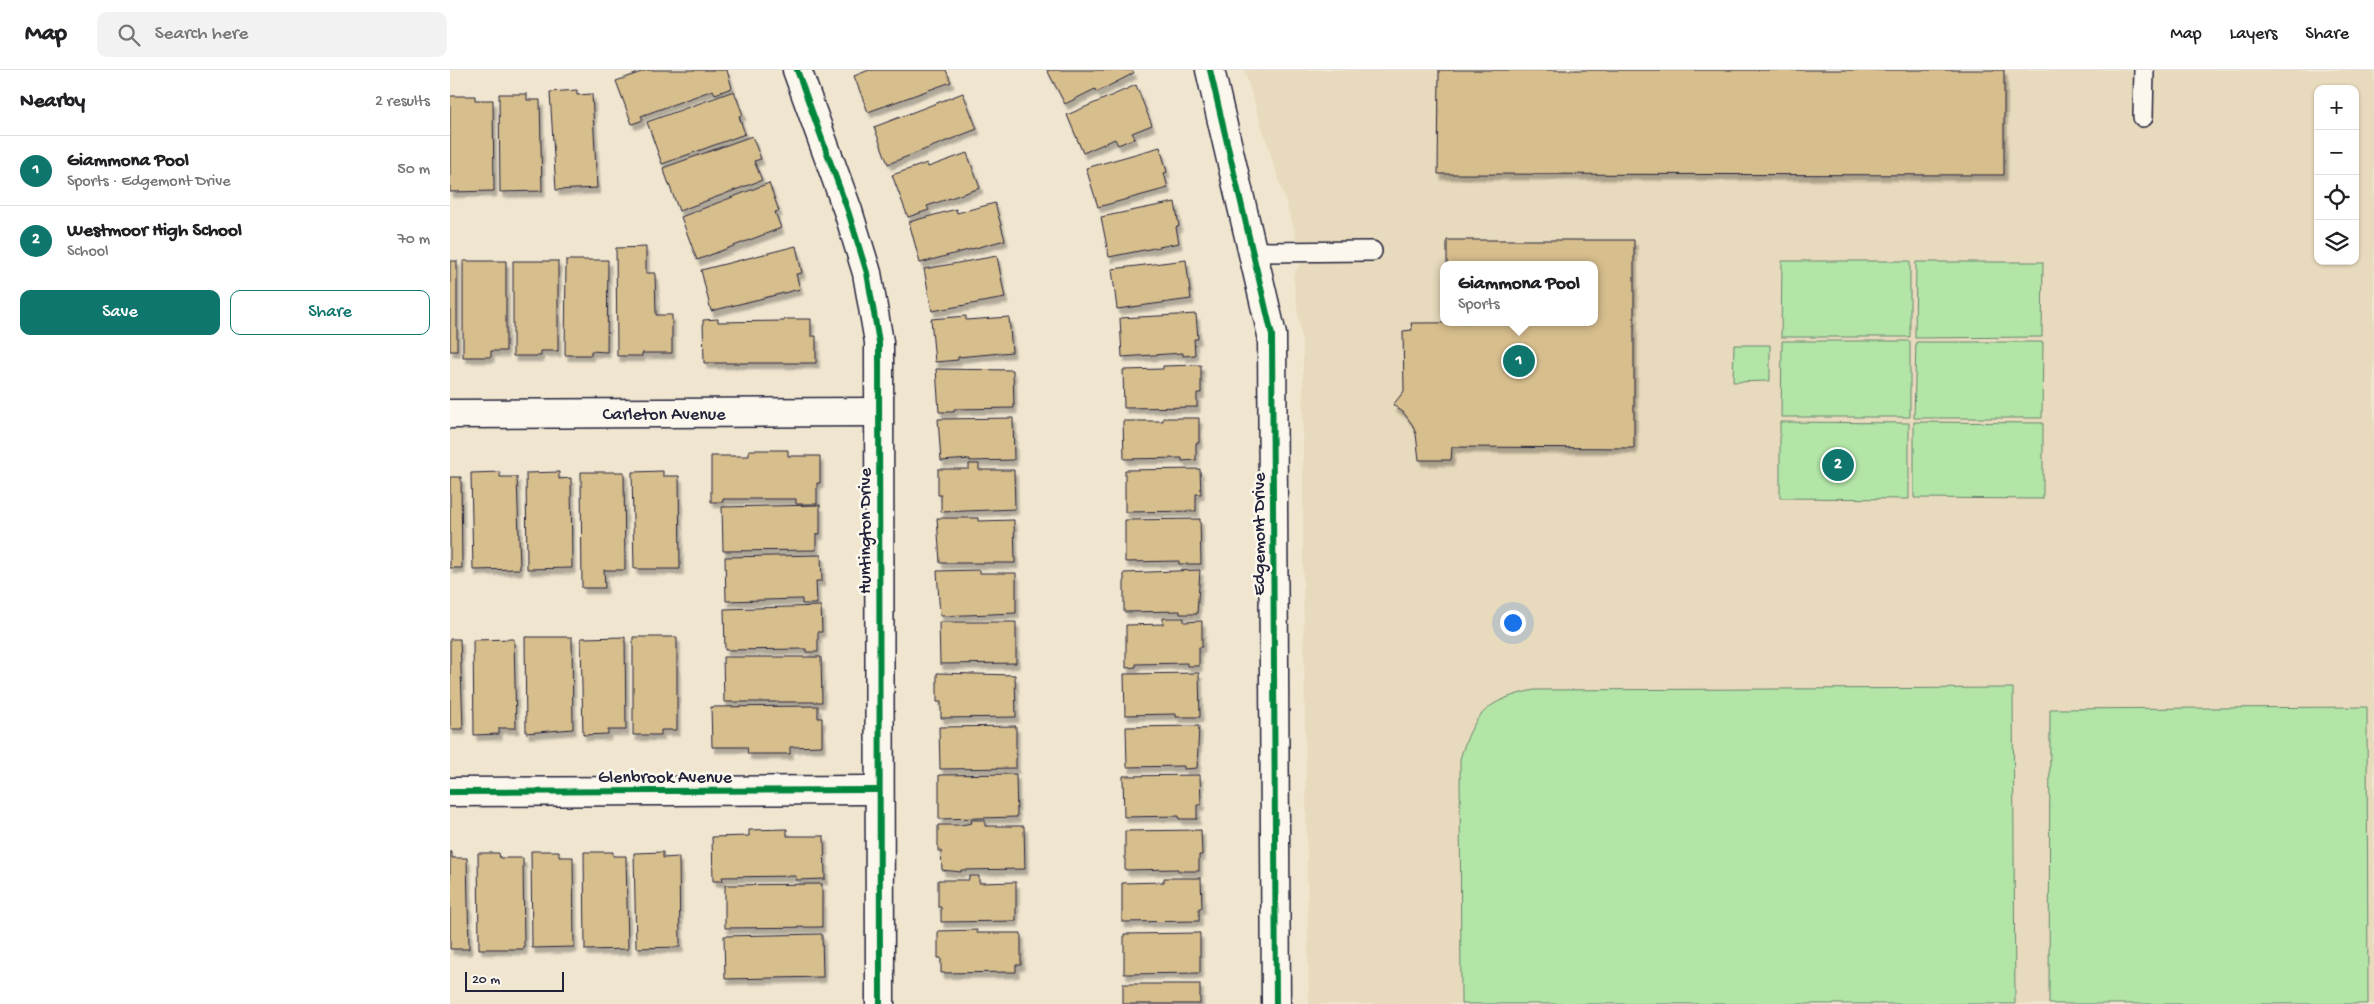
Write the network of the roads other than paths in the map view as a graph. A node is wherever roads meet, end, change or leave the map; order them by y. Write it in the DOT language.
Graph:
graph roads {
  1 [pos="797,70"];
  2 [pos="1210,70"];
  3 [pos="2144,70"];
  4 [pos="2143,117"];
  5 [pos="1372,251"];
  6 [pos="1252,252"];
  7 [pos="878,412"];
  8 [pos="450,414"];
  9 [pos="879,790"];
  10 [pos="450,792"];
  11 [pos="880,1004"];
  12 [pos="1276,1004"];
  1 -- 7 [label="street, Huntington Drive"];
  2 -- 6 [label="street, Edgemont Drive"];
  3 -- 4 [label="lane"];
  5 -- 6 [label="lane"];
  6 -- 12 [label="street, Edgemont Drive"];
  7 -- 8 [label="street, Carleton Avenue"];
  7 -- 9 [label="street, Huntington Drive"];
  9 -- 10 [label="street, Glenbrook Avenue"];
  9 -- 11 [label="street, Huntington Drive"];
}
